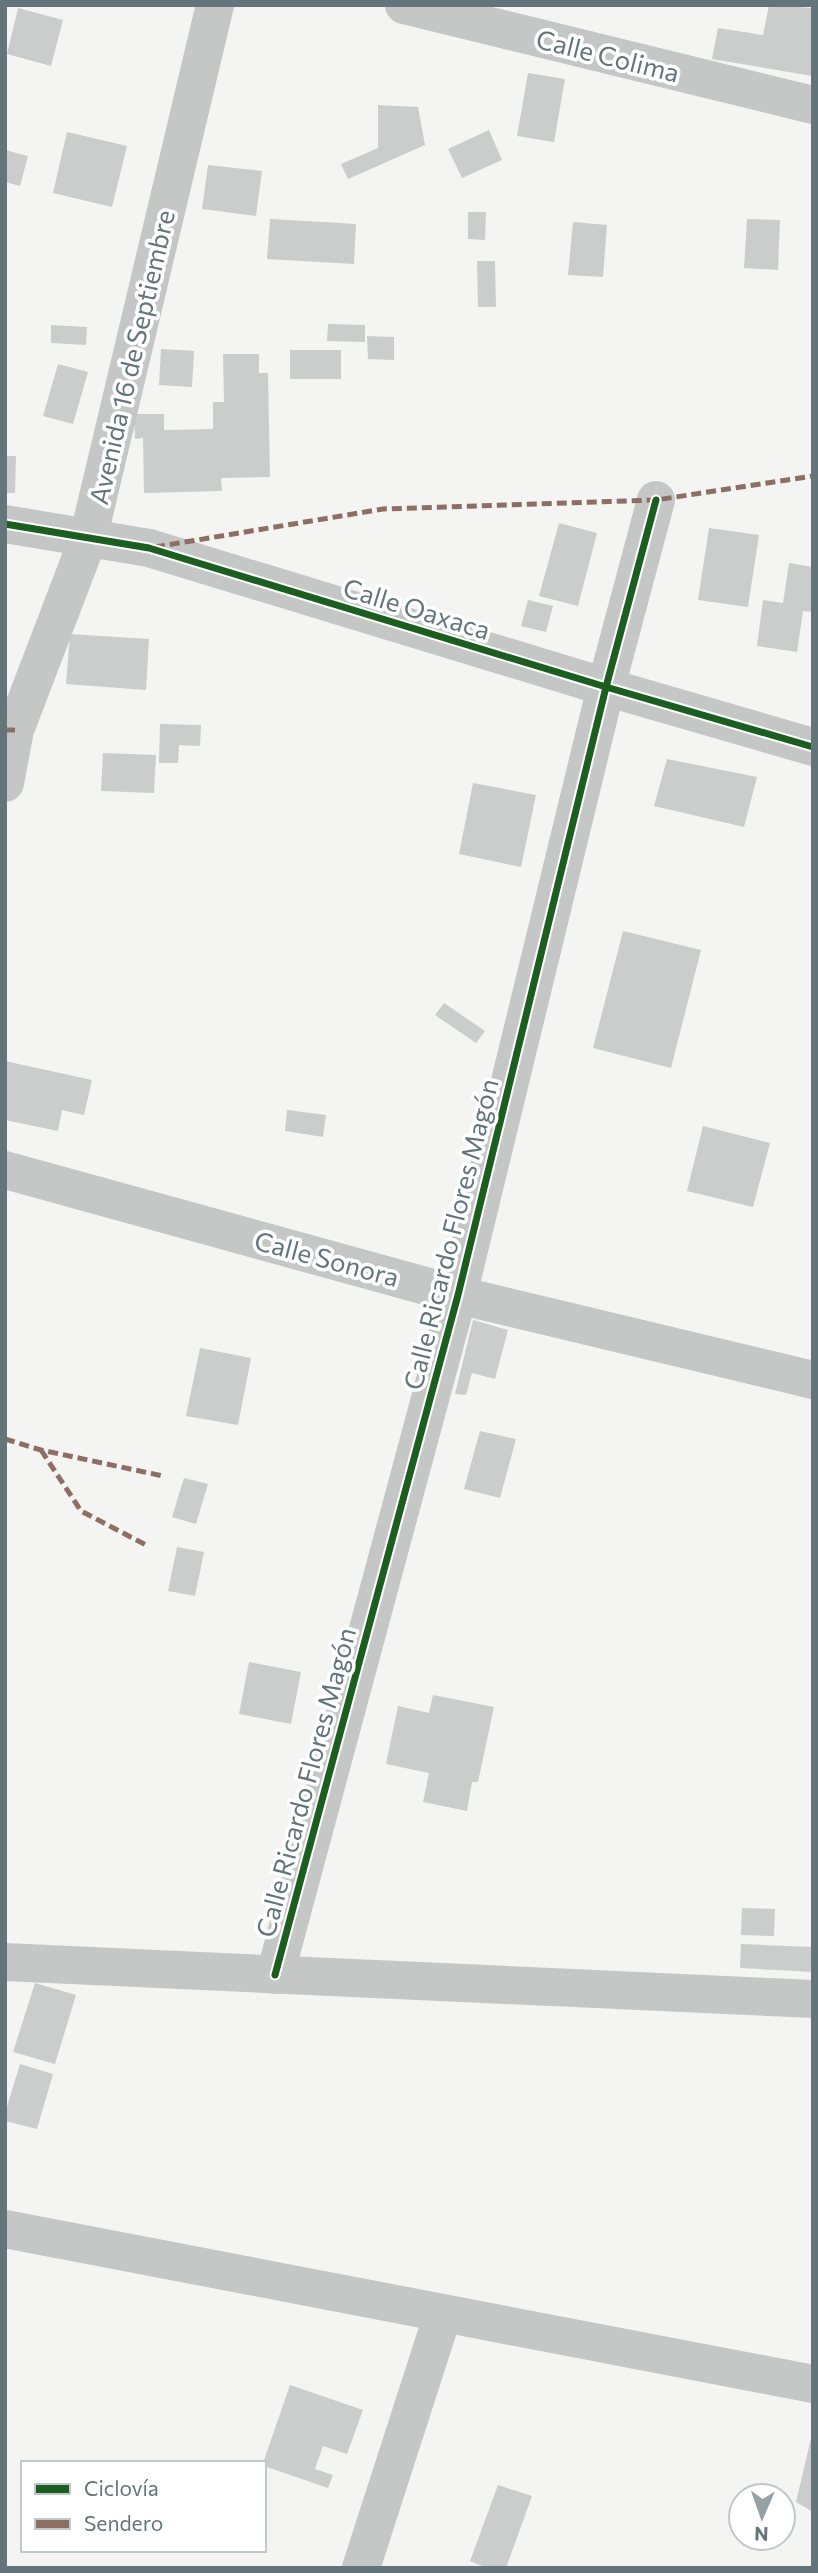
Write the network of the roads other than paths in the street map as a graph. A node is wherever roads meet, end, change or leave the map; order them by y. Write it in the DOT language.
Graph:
graph roads {
  1 [pos="215,5"];
  2 [pos="404,5"];
  3 [pos="813,105"];
  4 [pos="656,500"];
  5 [pos="5,524"];
  6 [pos="88,539"];
  7 [pos="606,687"];
  8 [pos="813,747"];
  9 [pos="5,783"];
  10 [pos="5,1170"];
  11 [pos="458,1295"];
  12 [pos="813,1380"];
  13 [pos="5,1962"];
  14 [pos="275,1975"];
  15 [pos="813,1999"];
  16 [pos="5,2229"];
  17 [pos="443,2314"];
  18 [pos="813,2384"];
  19 [pos="361,2568"];
  1 -- 6 [label="street, Avenida 16 de Septiembre"];
  2 -- 3 [label="street, Calle Colima"];
  4 -- 7 [label="street, Calle Ricardo Flores Magón"];
  5 -- 6 [label="street, Calle Oaxaca"];
  6 -- 7 [label="street, Calle Oaxaca"];
  6 -- 9 [label="street, Avenida 16 de Septiembre"];
  7 -- 8 [label="street, Calle Oaxaca"];
  7 -- 11 [label="street, Calle Ricardo Flores Magón"];
  10 -- 11 [label="street, Calle Sonora"];
  11 -- 12 [label="street, Calle Sonora"];
  11 -- 14 [label="street, Calle Ricardo Flores Magón"];
  13 -- 14 [label="street"];
  14 -- 15 [label="street"];
  16 -- 17 [label="street"];
  17 -- 18 [label="street"];
  17 -- 19 [label="street"];
}
